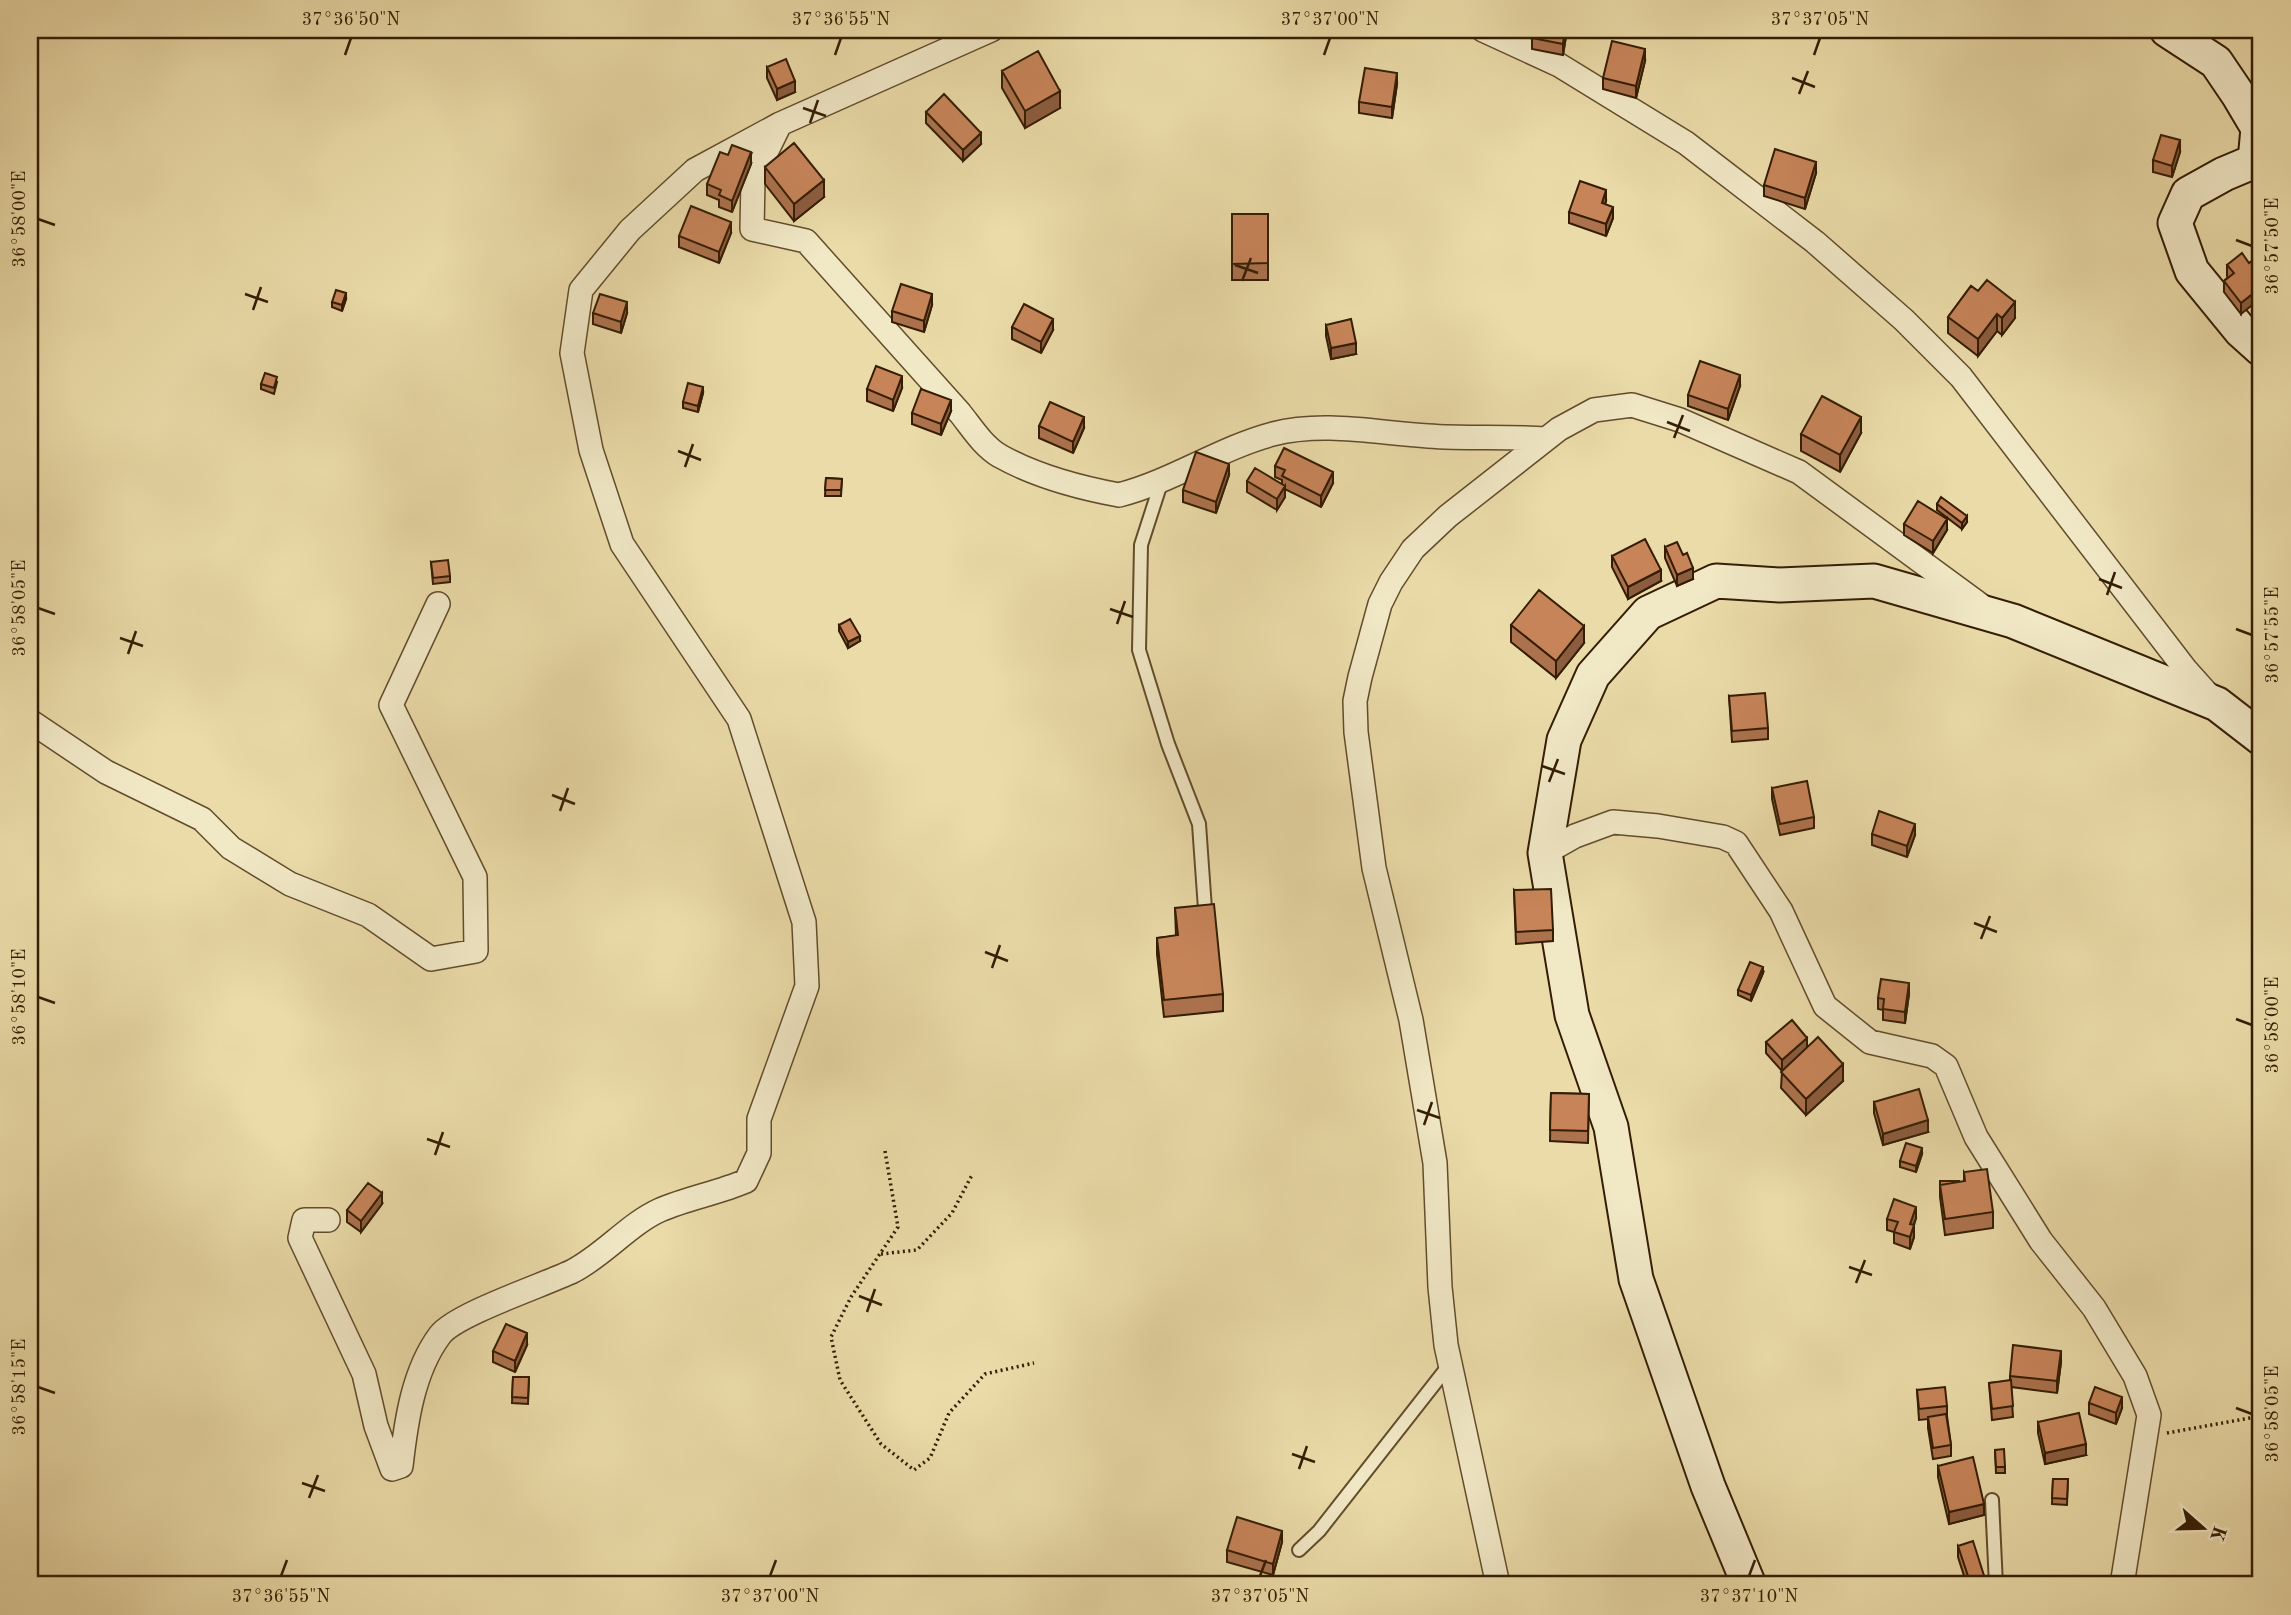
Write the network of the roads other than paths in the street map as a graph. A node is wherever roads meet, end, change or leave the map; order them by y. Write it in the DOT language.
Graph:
graph roads {
  1 [pos="991,30"];
  2 [pos="1483,30"];
  3 [pos="2167,30"];
  4 [pos="780,124"];
  5 [pos="2261,349"];
  6 [pos="1546,439"];
  7 [pos="1162,479"];
  8 [pos="438,604"];
  9 [pos="2013,621"];
  10 [pos="2217,704"];
  11 [pos="30,721"];
  12 [pos="2261,738"];
  13 [pos="1545,853"];
  14 [pos="1205,909"];
  15 [pos="328,1220"];
  16 [pos="1450,1363"];
  17 [pos="1992,1500"];
  18 [pos="1299,1550"];
  19 [pos="1499,1585"];
  20 [pos="1749,1585"];
  21 [pos="1996,1585"];
  22 [pos="2122,1585"];
  1 -- 4 [label="street"];
  2 -- 10 [label="street"];
  3 -- 5 [label="street"];
  4 -- 7 [label="street"];
  4 -- 15 [label="street"];
  6 -- 7 [label="street"];
  6 -- 9 [label="street"];
  6 -- 16 [label="street"];
  7 -- 14 [label="lane"];
  8 -- 11 [label="street"];
  9 -- 10 [label="street"];
  9 -- 13 [label="street"];
  10 -- 12 [label="street"];
  13 -- 20 [label="street"];
  13 -- 22 [label="street"];
  16 -- 18 [label="lane"];
  16 -- 19 [label="street"];
  17 -- 21 [label="lane"];
}
